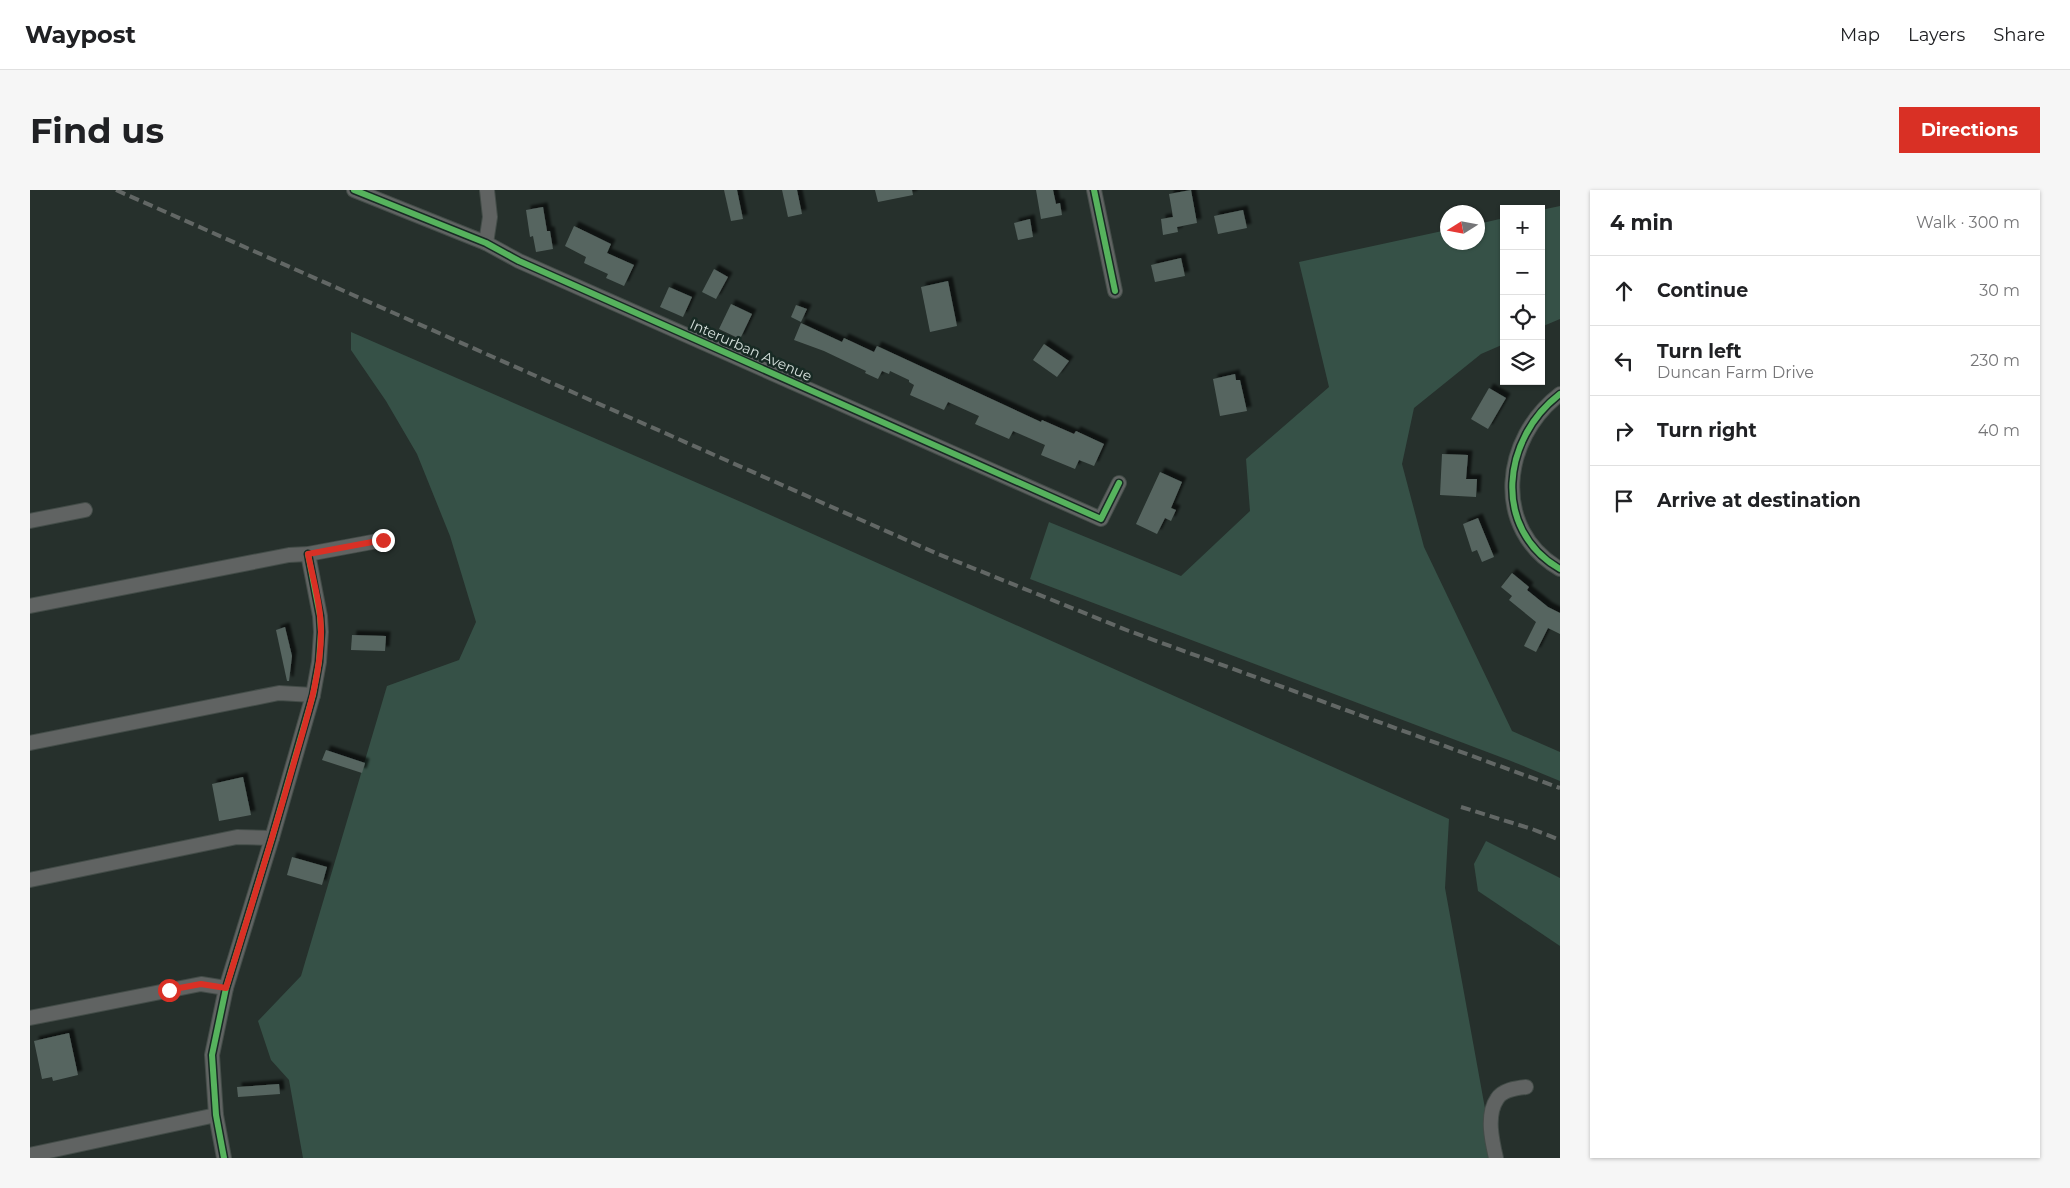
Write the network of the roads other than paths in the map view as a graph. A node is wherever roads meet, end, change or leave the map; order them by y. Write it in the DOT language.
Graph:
graph roads {
  1 [pos="354,190"];
  2 [pos="488,190"];
  3 [pos="1094,190"];
  4 [pos="486,243"];
  5 [pos="1115,291"];
  6 [pos="1560,394"];
  7 [pos="1119,483"];
  8 [pos="86,510"];
  9 [pos="30,521"];
  10 [pos="383,540"];
  11 [pos="308,554"];
  12 [pos="1560,569"];
  13 [pos="30,606"];
  14 [pos="313,695"];
  15 [pos="30,743"];
  16 [pos="272,838"];
  17 [pos="30,880"];
  18 [pos="226,988"];
  19 [pos="30,1018"];
  20 [pos="1526,1086"];
  21 [pos="216,1115"];
  22 [pos="30,1155"];
  23 [pos="224,1158"];
  24 [pos="1496,1158"];
  1 -- 4 [label="street, Interurban Avenue"];
  2 -- 4 [label="street"];
  3 -- 5 [label="street"];
  4 -- 7 [label="street, Interurban Avenue"];
  6 -- 12 [label="street"];
  8 -- 9 [label="street"];
  10 -- 11 [label="street"];
  11 -- 13 [label="street"];
  11 -- 14 [label="street"];
  14 -- 15 [label="street"];
  14 -- 16 [label="street"];
  16 -- 17 [label="street"];
  16 -- 18 [label="street"];
  18 -- 19 [label="street"];
  18 -- 21 [label="street"];
  20 -- 24 [label="street"];
  21 -- 22 [label="street"];
  21 -- 23 [label="street"];
}
